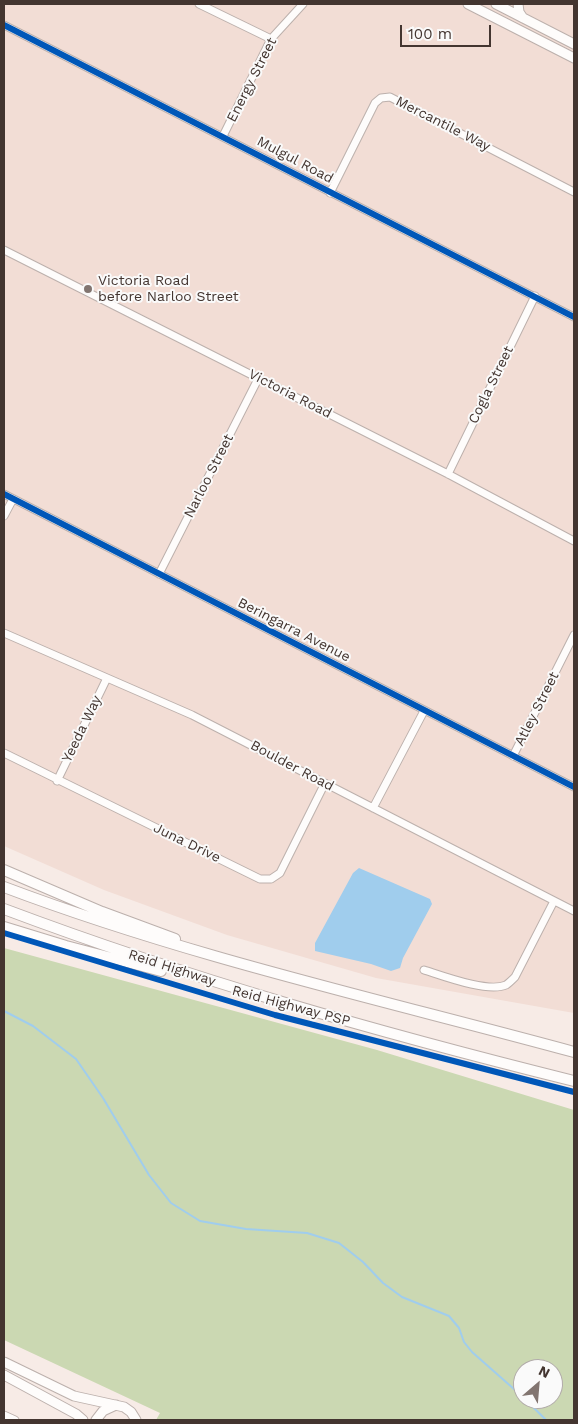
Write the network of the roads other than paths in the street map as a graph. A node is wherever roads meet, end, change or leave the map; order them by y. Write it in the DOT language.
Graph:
graph roads {
  1 [pos="199,4"];
  2 [pos="302,4"];
  3 [pos="468,4"];
  4 [pos="518,4"];
  5 [pos="501,5"];
  6 [pos="489,14"];
  7 [pos="524,18"];
  8 [pos="500,19"];
  9 [pos="4,24"];
  10 [pos="271,39"];
  11 [pos="574,44"];
  12 [pos="574,58"];
  13 [pos="223,136"];
  14 [pos="574,192"];
  15 [pos="330,194"];
  16 [pos="4,250"];
  17 [pos="535,296"];
  18 [pos="574,317"];
  19 [pos="258,379"];
  20 [pos="448,474"];
  21 [pos="4,494"];
  22 [pos="12,499"];
  23 [pos="4,516"];
  24 [pos="574,541"];
  25 [pos="159,574"];
  26 [pos="4,633"];
  27 [pos="574,635"];
  28 [pos="107,678"];
  29 [pos="424,711"];
  30 [pos="4,753"];
  31 [pos="513,756"];
  32 [pos="57,780"];
  33 [pos="325,783"];
  34 [pos="574,787"];
  35 [pos="373,808"];
  36 [pos="4,870"];
  37 [pos="4,887"];
  38 [pos="554,901"];
  39 [pos="4,909"];
  40 [pos="574,911"];
  41 [pos="4,927"];
  42 [pos="253,968"];
  43 [pos="424,970"];
  44 [pos="254,995"];
  45 [pos="574,1051"];
  46 [pos="574,1081"];
  47 [pos="4,1362"];
  48 [pos="4,1375"];
  49 [pos="116,1405"];
  50 [pos="4,1414"];
  51 [pos="15,1420"];
  52 [pos="82,1420"];
  53 [pos="96,1420"];
  54 [pos="136,1420"];
  1 -- 10 [label="street"];
  2 -- 10 [label="street, Energy Street"];
  3 -- 6 [label="main road"];
  4 -- 7 [label="main road"];
  5 -- 6 [label="main road"];
  5 -- 7 [label="main road"];
  5 -- 8 [label="main road"];
  6 -- 8 [label="main road"];
  7 -- 11 [label="main road"];
  8 -- 12 [label="main road"];
  9 -- 13 [label="street, Mulgul Road"];
  10 -- 13 [label="street, Energy Street"];
  13 -- 15 [label="street, Mulgul Road"];
  14 -- 15 [label="street, Mercantile Way"];
  15 -- 17 [label="street, Mulgul Road"];
  16 -- 19 [label="street, Victoria Road"];
  17 -- 18 [label="street, Mulgul Road"];
  17 -- 20 [label="street, Cogla Street"];
  19 -- 20 [label="street, Victoria Road"];
  19 -- 25 [label="street, Narloo Street"];
  20 -- 24 [label="street, Victoria Road"];
  21 -- 22 [label="street, Beringarra Avenue"];
  22 -- 23 [label="street"];
  22 -- 25 [label="street, Beringarra Avenue"];
  25 -- 29 [label="street, Beringarra Avenue"];
  26 -- 28 [label="street, Boulder Road"];
  27 -- 31 [label="street, Atley Street"];
  28 -- 32 [label="street, Yeeda Way"];
  28 -- 33 [label="street, Boulder Road"];
  29 -- 31 [label="street, Beringarra Avenue"];
  29 -- 35 [label="street"];
  30 -- 32 [label="street, Juna Drive"];
  31 -- 34 [label="street, Beringarra Avenue"];
  32 -- 33 [label="street, Juna Drive"];
  33 -- 35 [label="street, Boulder Road"];
  35 -- 38 [label="street, Boulder Road"];
  36 -- 42 [label="highway"];
  37 -- 42 [label="highway, Reid Highway"];
  38 -- 40 [label="street, Boulder Road"];
  38 -- 43 [label="street"];
  39 -- 44 [label="highway, Reid Highway"];
  41 -- 44 [label="highway"];
  42 -- 45 [label="highway, Reid Highway"];
  44 -- 46 [label="highway, Reid Highway"];
  47 -- 49 [label="main road"];
  48 -- 52 [label="main road"];
  49 -- 53 [label="main road"];
  49 -- 54 [label="main road"];
  50 -- 51 [label="street"];
}
